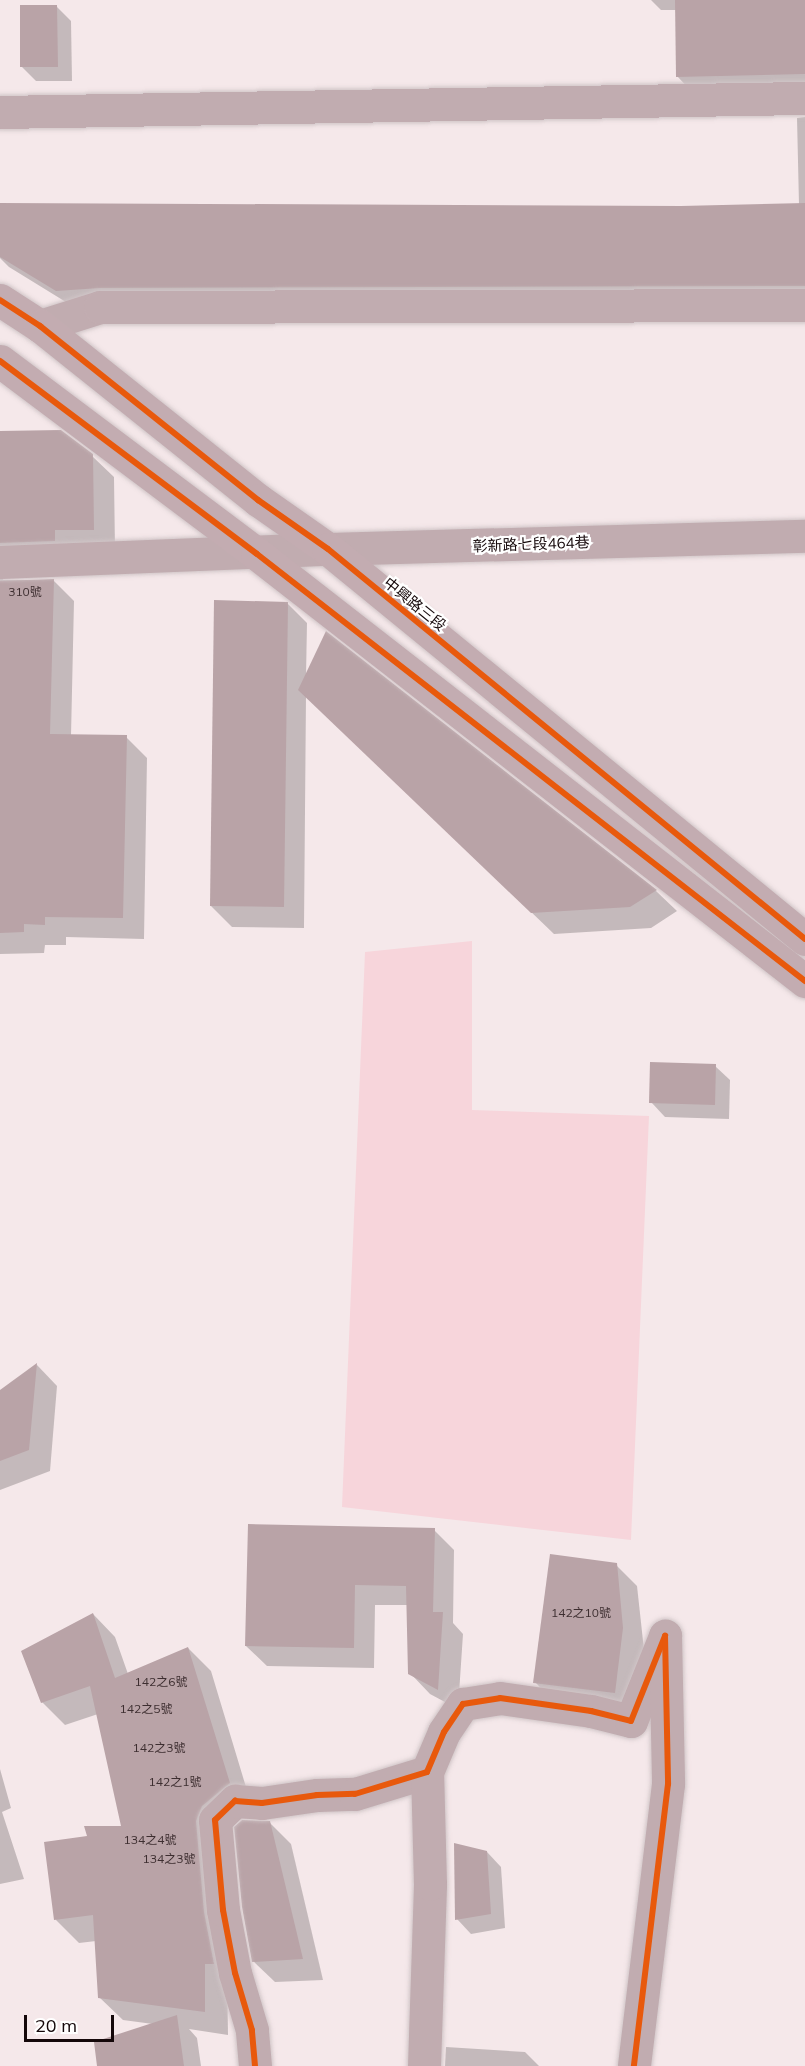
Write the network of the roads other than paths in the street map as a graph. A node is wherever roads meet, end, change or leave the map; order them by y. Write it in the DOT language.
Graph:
graph roads {
  1 [pos="805,98"];
  2 [pos="0,112"];
  3 [pos="0,300"];
  4 [pos="805,305"];
  5 [pos="40,326"];
  6 [pos="0,361"];
  7 [pos="805,536"];
  8 [pos="328,549"];
  9 [pos="257,554"];
  10 [pos="0,562"];
  11 [pos="805,939"];
  12 [pos="805,981"];
  13 [pos="427,1772"];
  14 [pos="255,2066"];
  15 [pos="424,2066"];
  16 [pos="634,2066"];
  1 -- 2 [label="street"];
  3 -- 5 [label="main road, 中興路三段"];
  4 -- 5 [label="street"];
  5 -- 8 [label="main road, 中興路三段"];
  6 -- 9 [label="main road"];
  7 -- 8 [label="street, 彰新路七段464巷"];
  8 -- 9 [label="street, 彰新路七段464巷"];
  8 -- 11 [label="main road, 中興路三段"];
  9 -- 10 [label="street, 彰新路七段464巷"];
  9 -- 12 [label="main road"];
  13 -- 14 [label="street"];
  13 -- 15 [label="street"];
  13 -- 16 [label="street"];
}
